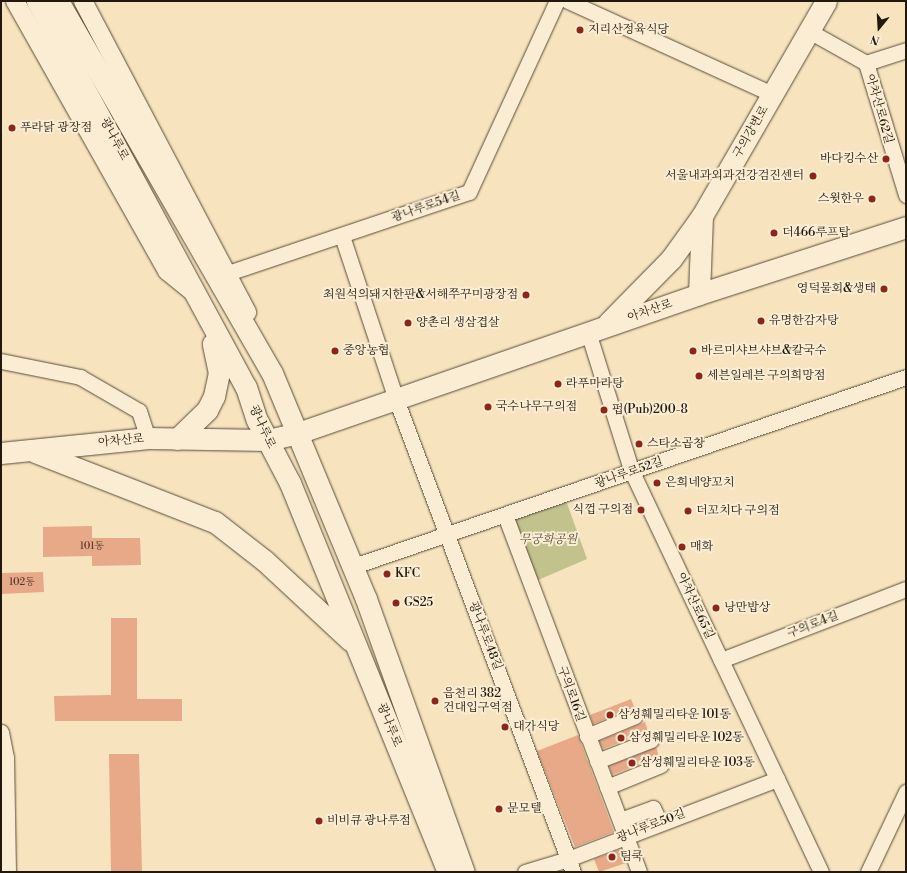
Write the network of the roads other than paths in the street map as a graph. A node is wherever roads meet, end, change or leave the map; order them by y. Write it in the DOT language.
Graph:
graph roads {
  1 [pos="15,1"];
  2 [pos="37,1"];
  3 [pos="58,1"];
  4 [pos="83,1"];
  5 [pos="557,1"];
  6 [pos="568,1"];
  7 [pos="826,1"];
  8 [pos="809,31"];
  9 [pos="906,50"];
  10 [pos="866,63"];
  11 [pos="772,94"];
  12 [pos="906,195"];
  13 [pos="702,216"];
  14 [pos="906,227"];
  15 [pos="342,236"];
  16 [pos="228,273"];
  17 [pos="699,294"];
  18 [pos="196,295"];
  19 [pos="208,320"];
  20 [pos="596,330"];
  21 [pos="258,347"];
  22 [pos="1,360"];
  23 [pos="906,377"];
  24 [pos="396,400"];
  25 [pos="298,433"];
  26 [pos="148,438"];
  27 [pos="177,439"];
  28 [pos="268,440"];
  29 [pos="28,450"];
  30 [pos="1,454"];
  31 [pos="632,472"];
  32 [pos="505,515"];
  33 [pos="446,536"];
  34 [pos="351,567"];
  35 [pos="906,589"];
  36 [pos="357,646"];
  37 [pos="721,660"];
  38 [pos="635,716"];
  39 [pos="1,732"];
  40 [pos="587,736"];
  41 [pos="651,740"];
  42 [pos="597,760"];
  43 [pos="661,765"];
  44 [pos="777,779"];
  45 [pos="607,787"];
  46 [pos="906,792"];
  47 [pos="4,802"];
  48 [pos="620,820"];
  49 [pos="660,823"];
  50 [pos="625,836"];
  51 [pos="570,866"];
  52 [pos="8,872"];
  53 [pos="448,872"];
  54 [pos="464,872"];
  55 [pos="525,872"];
  56 [pos="639,872"];
  57 [pos="821,872"];
  58 [pos="868,872"];
  1 -- 18 [label="street"];
  2 -- 18 [label="main road, 광나루로"];
  3 -- 21 [label="main road, 광나루로"];
  4 -- 16 [label="street"];
  5 -- 15 [label="street, 광나루로54길"];
  6 -- 11 [label="street"];
  7 -- 8 [label="main road, 구의강변로"];
  8 -- 10 [label="street, 아차산로62길"];
  8 -- 11 [label="main road, 구의강변로"];
  9 -- 10 [label="street"];
  10 -- 12 [label="street, 아차산로62길"];
  11 -- 13 [label="main road, 구의강변로"];
  13 -- 17 [label="main road, 구의강변로"];
  13 -- 20 [label="main road"];
  14 -- 17 [label="main road, 아차산로"];
  15 -- 16 [label="street, 광나루로54길"];
  15 -- 24 [label="street"];
  16 -- 21 [label="street"];
  17 -- 20 [label="main road, 아차산로"];
  18 -- 19 [label="main road, 광나루로"];
  19 -- 27 [label="main road"];
  19 -- 28 [label="main road, 광나루로"];
  20 -- 24 [label="main road, 아차산로"];
  20 -- 31 [label="street, 아차산로65길"];
  21 -- 25 [label="main road, 광나루로"];
  22 -- 26 [label="street"];
  23 -- 31 [label="street, 광나루로52길"];
  24 -- 25 [label="main road, 아차산로"];
  24 -- 33 [label="street, 광나루로48길"];
  25 -- 28 [label="main road, 아차산로"];
  25 -- 34 [label="main road, 광나루로"];
  26 -- 27 [label="main road, 아차산로"];
  26 -- 29 [label="main road, 아차산로"];
  27 -- 28 [label="main road, 아차산로"];
  28 -- 36 [label="main road, 광나루로"];
  29 -- 30 [label="main road, 아차산로"];
  29 -- 36 [label="main road"];
  31 -- 32 [label="street, 광나루로52길"];
  31 -- 37 [label="street, 아차산로65길"];
  32 -- 33 [label="street, 광나루로52길"];
  32 -- 40 [label="street, 구의로16길"];
  33 -- 34 [label="street, 광나루로52길"];
  33 -- 51 [label="street, 광나루로48길"];
  34 -- 54 [label="main road, 광나루로"];
  35 -- 37 [label="street, 구의로4길"];
  36 -- 53 [label="main road, 광나루로"];
  37 -- 44 [label="street, 아차산로65길"];
  38 -- 40 [label="street"];
  39 -- 47 [label="street"];
  40 -- 42 [label="street, 구의로16길"];
  41 -- 42 [label="street"];
  42 -- 45 [label="street, 구의로16길"];
  43 -- 45 [label="street"];
  44 -- 49 [label="street, 광나루로50길"];
  44 -- 57 [label="street, 아차산로65길"];
  45 -- 48 [label="street, 구의로16길"];
  46 -- 58 [label="street"];
  47 -- 52 [label="street"];
  48 -- 49 [label="street"];
  48 -- 50 [label="street, 구의로16길"];
  49 -- 50 [label="street, 광나루로50길"];
  50 -- 51 [label="street, 광나루로50길"];
  50 -- 56 [label="street, 구의로16길"];
  51 -- 55 [label="street, 광나루로50길"];
}
